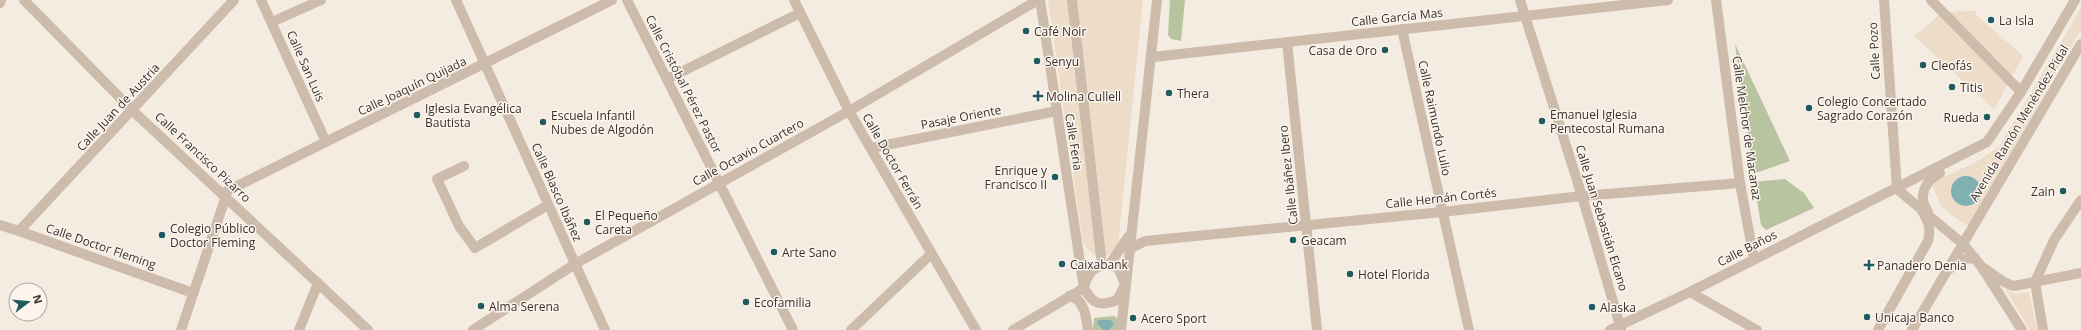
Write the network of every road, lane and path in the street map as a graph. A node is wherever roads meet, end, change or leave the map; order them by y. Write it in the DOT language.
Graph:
graph roads {
  1 [pos="1,0"];
  2 [pos="24,0"];
  3 [pos="234,0"];
  4 [pos="261,0"];
  5 [pos="321,0"];
  6 [pos="456,0"];
  7 [pos="612,0"];
  8 [pos="627,0"];
  9 [pos="794,0"];
  10 [pos="1039,0"];
  11 [pos="1072,0"];
  12 [pos="1157,0"];
  13 [pos="1520,0"];
  14 [pos="1668,0"];
  15 [pos="1716,0"];
  16 [pos="1931,0"];
  17 [pos="2075,0"];
  18 [pos="0,3"];
  19 [pos="1884,3"];
  20 [pos="800,13"];
  21 [pos="1524,16"];
  22 [pos="272,22"];
  23 [pos="1402,29"];
  24 [pos="1287,42"];
  25 [pos="2081,44"];
  26 [pos="1152,57"];
  27 [pos="485,64"];
  28 [pos="667,79"];
  29 [pos="2021,92"];
  30 [pos="133,111"];
  31 [pos="849,111"];
  32 [pos="1056,111"];
  33 [pos="326,142"];
  34 [pos="1980,147"];
  35 [pos="871,148"];
  36 [pos="464,166"];
  37 [pos="719,183"];
  38 [pos="1740,183"];
  39 [pos="1897,189"];
  40 [pos="224,194"];
  41 [pos="1582,196"];
  42 [pos="2081,200"];
  43 [pos="548,205"];
  44 [pos="1918,206"];
  45 [pos="1442,212"];
  46 [pos="1931,216"];
  47 [pos="1306,224"];
  48 [pos="0,225"];
  49 [pos="19,231"];
  50 [pos="1131,232"];
  51 [pos="1962,244"];
  52 [pos="1129,249"];
  53 [pos="931,254"];
  54 [pos="1101,257"];
  55 [pos="1754,259"];
  56 [pos="1978,262"];
  57 [pos="575,264"];
  58 [pos="1110,264"];
  59 [pos="1949,270"];
  60 [pos="2081,273"];
  61 [pos="2035,282"];
  62 [pos="318,283"];
  63 [pos="1125,285"];
  64 [pos="1084,288"];
  65 [pos="1690,292"];
  66 [pos="193,293"];
  67 [pos="1069,296"];
  68 [pos="1621,327"];
  69 [pos="181,330"];
  70 [pos="300,330"];
  71 [pos="368,330"];
  72 [pos="473,330"];
  73 [pos="605,330"];
  74 [pos="793,330"];
  75 [pos="851,330"];
  76 [pos="976,330"];
  77 [pos="1013,330"];
  78 [pos="1088,330"];
  79 [pos="1121,330"];
  80 [pos="1317,330"];
  81 [pos="1469,330"];
  82 [pos="1610,330"];
  83 [pos="1757,330"];
  84 [pos="1878,330"];
  85 [pos="1912,330"];
  86 [pos="2022,330"];
  87 [pos="2043,330"];
  1 -- 18 [label="street"];
  2 -- 30 [label="street, Calle Francisco Pizarro"];
  3 -- 30 [label="street, Calle Juan de Austria"];
  4 -- 22 [label="street, Calle San Luis"];
  5 -- 22 [label="street"];
  6 -- 27 [label="street, Calle Blasco Ibáñez"];
  7 -- 27 [label="street, Calle Joaquín Quijada"];
  8 -- 28 [label="street, Calle Cristóbal Pérez Pastor"];
  9 -- 20 [label="street, Calle Doctor Ferrán"];
  10 -- 31 [label="street, Calle Octavio Cuartero"];
  10 -- 32 [label="street, Calle Feria"];
  11 -- 54 [label="street"];
  12 -- 26 [label="street"];
  13 -- 21 [label="street, Calle Juan Sebastián Elcano"];
  14 -- 21 [label="street, Calle García Mas"];
  15 -- 38 [label="street, Calle Melchor de Macanaz"];
  16 -- 29 [label="street"];
  17 -- 29 [label="street, Avenida Ramón Menéndez Pidal"];
  19 -- 39 [label="street, Calle Pozo"];
  20 -- 28 [label="street"];
  20 -- 31 [label="street, Calle Doctor Ferrán"];
  21 -- 23 [label="street, Calle García Mas"];
  21 -- 41 [label="street, Calle Juan Sebastián Elcano"];
  22 -- 33 [label="street, Calle San Luis"];
  23 -- 24 [label="street, Calle García Mas"];
  23 -- 45 [label="street, Calle Raimundo Lulio"];
  24 -- 26 [label="street, Calle García Mas"];
  24 -- 47 [label="street, Calle Ibáñez Ibero"];
  25 -- 51 [label="street, Avenida Ramón Menéndez Pidal"];
  26 -- 50 [label="street"];
  27 -- 33 [label="street, Calle Joaquín Quijada"];
  27 -- 43 [label="street, Calle Blasco Ibáñez"];
  28 -- 37 [label="street, Calle Cristóbal Pérez Pastor"];
  29 -- 34 [label="street, Avenida Ramón Menéndez Pidal"];
  30 -- 40 [label="street, Calle Francisco Pizarro"];
  30 -- 49 [label="street, Calle Juan de Austria"];
  31 -- 35 [label="street, Calle Doctor Ferrán"];
  31 -- 37 [label="street, Calle Octavio Cuartero"];
  32 -- 35 [label="street, Pasaje Oriente"];
  32 -- 64 [label="street, Calle Feria"];
  33 -- 40 [label="street, Calle Joaquín Quijada"];
  34 -- 39 [label="street, Avenida Ramón Menéndez Pidal"];
  34 -- 46 [label="street"];
  35 -- 53 [label="street, Calle Doctor Ferrán"];
  36 -- 43 [label="street"];
  37 -- 57 [label="street, Calle Octavio Cuartero"];
  37 -- 74 [label="street, Calle Cristóbal Pérez Pastor"];
  38 -- 41 [label="street, Calle Hernán Cortés"];
  38 -- 55 [label="street, Calle Melchor de Macanaz"];
  39 -- 44 [label="street"];
  39 -- 55 [label="street, Calle Baños"];
  40 -- 62 [label="street, Calle Francisco Pizarro"];
  40 -- 66 [label="street"];
  41 -- 45 [label="street, Calle Hernán Cortés"];
  41 -- 68 [label="street, Calle Juan Sebastián Elcano"];
  42 -- 61 [label="street"];
  43 -- 57 [label="street, Calle Blasco Ibáñez"];
  44 -- 46 [label="street"];
  44 -- 84 [label="street"];
  45 -- 47 [label="street, Calle Hernán Cortés"];
  45 -- 81 [label="street, Calle Raimundo Lulio"];
  46 -- 51 [label="street"];
  47 -- 52 [label="street, Calle Hernán Cortés"];
  47 -- 80 [label="street, Calle Ibáñez Ibero"];
  48 -- 49 [label="street, Calle Doctor Fleming"];
  49 -- 66 [label="street, Calle Doctor Fleming"];
  50 -- 52 [label="street"];
  50 -- 58 [label="street"];
  51 -- 56 [label="street"];
  51 -- 59 [label="street, Avenida Ramón Menéndez Pidal"];
  52 -- 63 [label="street"];
  53 -- 75 [label="street"];
  53 -- 76 [label="street, Calle Doctor Ferrán"];
  55 -- 65 [label="street, Calle Baños"];
  56 -- 59 [label="street"];
  56 -- 61 [label="street"];
  56 -- 86 [label="street"];
  57 -- 72 [label="street, Calle Octavio Cuartero"];
  57 -- 73 [label="street, Calle Blasco Ibáñez"];
  58 -- 63 [label="street"];
  58 -- 64 [label="street"];
  59 -- 85 [label="street, Avenida Ramón Menéndez Pidal"];
  60 -- 61 [label="street"];
  61 -- 87 [label="street"];
  62 -- 70 [label="street"];
  62 -- 71 [label="street, Calle Francisco Pizarro"];
  63 -- 64 [label="street"];
  63 -- 79 [label="street"];
  64 -- 67 [label="street"];
  65 -- 68 [label="street, Calle Baños"];
  65 -- 83 [label="street"];
  66 -- 69 [label="street"];
  67 -- 77 [label="street"];
  67 -- 78 [label="street"];
  68 -- 82 [label="street, Calle Baños"];
}
